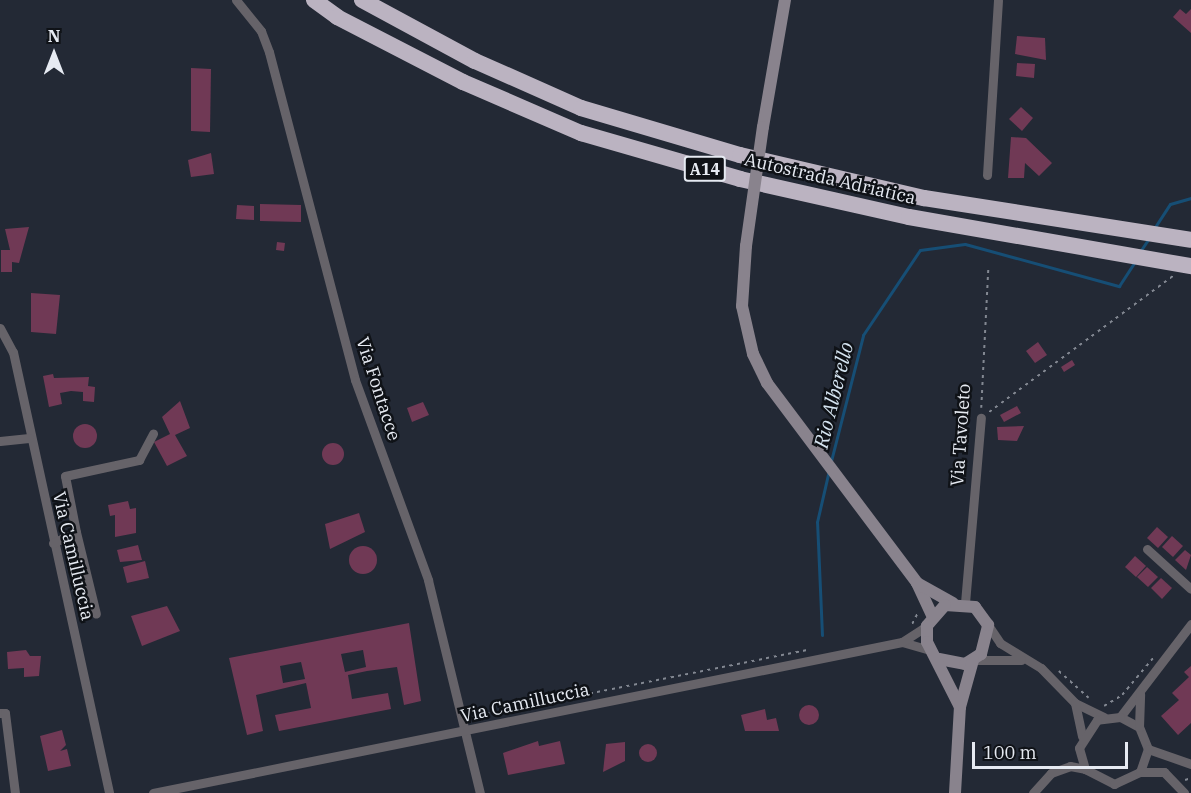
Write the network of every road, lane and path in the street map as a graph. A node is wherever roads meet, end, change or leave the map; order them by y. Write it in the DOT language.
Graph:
graph roads {
  1 [pos="236,0"];
  2 [pos="314,0"];
  3 [pos="362,0"];
  4 [pos="785,0"];
  5 [pos="998,0"];
  6 [pos="987,176"];
  7 [pos="1191,240"];
  8 [pos="1185,267"];
  9 [pos="988,268"];
  10 [pos="0,328"];
  11 [pos="981,418"];
  12 [pos="153,435"];
  13 [pos="29,438"];
  14 [pos="0,441"];
  15 [pos="76,532"];
  16 [pos="53,543"];
  17 [pos="1147,549"];
  18 [pos="917,583"];
  19 [pos="1191,588"];
  20 [pos="959,603"];
  21 [pos="924,604"];
  22 [pos="96,614"];
  23 [pos="929,621"];
  24 [pos="1191,624"];
  25 [pos="988,625"];
  26 [pos="911,627"];
  27 [pos="902,642"];
  28 [pos="818,650"];
  29 [pos="934,654"];
  30 [pos="1165,657"];
  31 [pos="974,660"];
  32 [pos="1021,660"];
  33 [pos="1054,668"];
  34 [pos="1140,694"];
  35 [pos="1075,703"];
  36 [pos="1094,703"];
  37 [pos="960,706"];
  38 [pos="1099,708"];
  39 [pos="0,713"];
  40 [pos="1104,717"];
  41 [pos="1120,717"];
  42 [pos="460,719"];
  43 [pos="1139,728"];
  44 [pos="469,731"];
  45 [pos="1082,737"];
  46 [pos="1191,748"];
  47 [pos="1148,749"];
  48 [pos="1188,761"];
  49 [pos="1085,769"];
  50 [pos="1140,772"];
  51 [pos="1125,782"];
  52 [pos="15,793"];
  53 [pos="109,793"];
  54 [pos="153,793"];
  55 [pos="480,793"];
  56 [pos="955,793"];
  57 [pos="1033,793"];
  58 [pos="1124,793"];
  59 [pos="1184,793"];
  1 -- 42 [label="street, Via Fontacce"];
  2 -- 8 [label="highway, Autostrada Adriatica / A14"];
  3 -- 7 [label="highway, Autostrada Adriatica / A14"];
  4 -- 18 [label="main road, bridge"];
  5 -- 6 [label="street"];
  8 -- 11 [label="path"];
  9 -- 11 [label="path, Via Tavoleto"];
  10 -- 13 [label="street, Via Camilluccia"];
  11 -- 20 [label="street, Via Tavoleto"];
  12 -- 15 [label="street"];
  13 -- 14 [label="street"];
  13 -- 16 [label="street, Via Camilluccia"];
  15 -- 16 [label="street"];
  15 -- 22 [label="street"];
  16 -- 53 [label="street, Via Camilluccia"];
  17 -- 19 [label="street"];
  18 -- 20 [label="main road"];
  18 -- 21 [label="main road"];
  20 -- 23 [label="main road"];
  20 -- 25 [label="main road"];
  21 -- 23 [label="main road"];
  21 -- 26 [label="path"];
  23 -- 27 [label="street, Via Camilluccia"];
  23 -- 29 [label="main road"];
  24 -- 30 [label="street"];
  25 -- 31 [label="main road"];
  25 -- 32 [label="street"];
  27 -- 29 [label="street, Via Camilluccia"];
  27 -- 44 [label="street, Via Camilluccia"];
  28 -- 42 [label="path"];
  29 -- 31 [label="main road"];
  29 -- 37 [label="main road"];
  30 -- 34 [label="street"];
  30 -- 38 [label="path"];
  31 -- 32 [label="street"];
  31 -- 37 [label="main road"];
  32 -- 35 [label="street"];
  33 -- 36 [label="path"];
  34 -- 41 [label="street"];
  34 -- 43 [label="street"];
  35 -- 40 [label="street"];
  35 -- 45 [label="street"];
  37 -- 56 [label="main road"];
  39 -- 52 [label="street"];
  40 -- 41 [label="street"];
  40 -- 45 [label="street"];
  41 -- 43 [label="street"];
  42 -- 44 [label="street, Via Fontacce"];
  43 -- 47 [label="street"];
  44 -- 54 [label="street, Via Camilluccia"];
  44 -- 55 [label="street, Via Fontacce"];
  45 -- 49 [label="street"];
  46 -- 48 [label="street"];
  47 -- 48 [label="street"];
  47 -- 50 [label="street"];
  49 -- 51 [label="street"];
  49 -- 57 [label="street"];
  50 -- 51 [label="street"];
  50 -- 59 [label="street"];
  51 -- 58 [label="street"];
}
